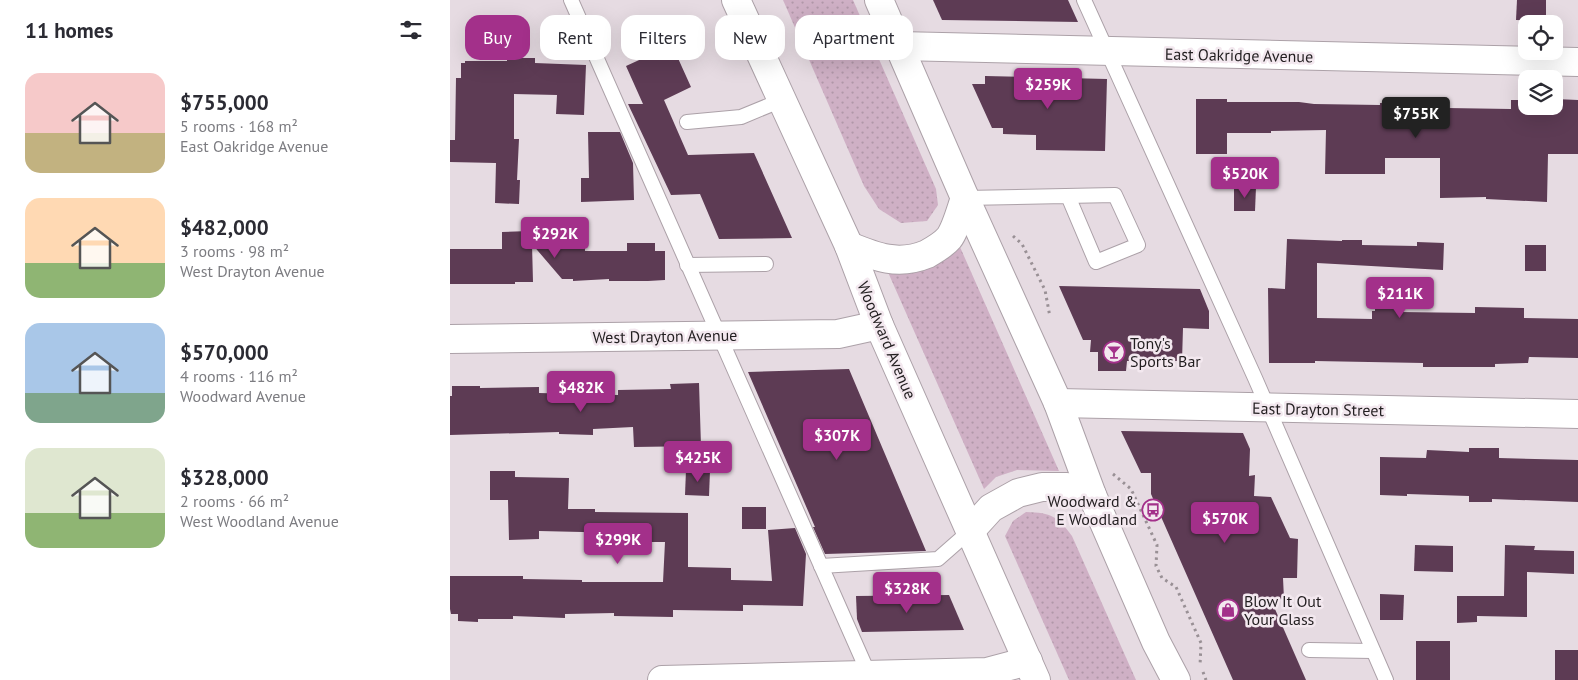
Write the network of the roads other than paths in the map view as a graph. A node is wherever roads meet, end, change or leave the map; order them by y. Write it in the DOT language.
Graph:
graph roads {
  1 [pos="571,0"];
  2 [pos="736,0"];
  3 [pos="879,0"];
  4 [pos="1084,0"];
  5 [pos="886,15"];
  6 [pos="913,46"];
  7 [pos="1106,52"];
  8 [pos="905,60"];
  9 [pos="1578,62"];
  10 [pos="782,100"];
  11 [pos="688,122"];
  12 [pos="1068,196"];
  13 [pos="966,198"];
  14 [pos="849,246"];
  15 [pos="766,264"];
  16 [pos="687,265"];
  17 [pos="879,325"];
  18 [pos="718,336"];
  19 [pos="450,339"];
  20 [pos="1058,403"];
  21 [pos="1268,408"];
  22 [pos="1578,414"];
  23 [pos="1092,495"];
  24 [pos="970,530"];
  25 [pos="821,566"];
  26 [pos="1309,650"];
  27 [pos="1373,651"];
  28 [pos="1032,671"];
  29 [pos="870,678"];
  30 [pos="662,680"];
  31 [pos="1176,680"];
  32 [pos="1386,680"];
  1 -- 16 [label="lane"];
  2 -- 10 [label="street, Woodward Avenue"];
  3 -- 5 [label="street"];
  4 -- 7 [label="lane"];
  6 -- 7 [label="street, East Oakridge Avenue"];
  7 -- 9 [label="street, East Oakridge Avenue"];
  7 -- 21 [label="lane"];
  8 -- 13 [label="street"];
  10 -- 11 [label="lane"];
  10 -- 14 [label="street, Woodward Avenue"];
  12 -- 12 [label="lane"];
  12 -- 13 [label="lane"];
  13 -- 14 [label="street"];
  13 -- 20 [label="street"];
  14 -- 17 [label="street, Woodward Avenue"];
  15 -- 16 [label="lane"];
  16 -- 18 [label="lane"];
  17 -- 18 [label="street, West Drayton Avenue"];
  17 -- 24 [label="street, Woodward Avenue"];
  18 -- 19 [label="street, West Drayton Avenue"];
  18 -- 25 [label="lane"];
  20 -- 21 [label="street, East Drayton Street"];
  20 -- 23 [label="street"];
  21 -- 22 [label="street, East Drayton Street"];
  21 -- 27 [label="lane"];
  23 -- 24 [label="street"];
  23 -- 31 [label="street"];
  24 -- 25 [label="lane"];
  24 -- 28 [label="street, Woodward Avenue"];
  25 -- 29 [label="lane"];
  26 -- 27 [label="lane"];
  27 -- 32 [label="lane"];
  28 -- 29 [label="street"];
  29 -- 30 [label="street"];
}
